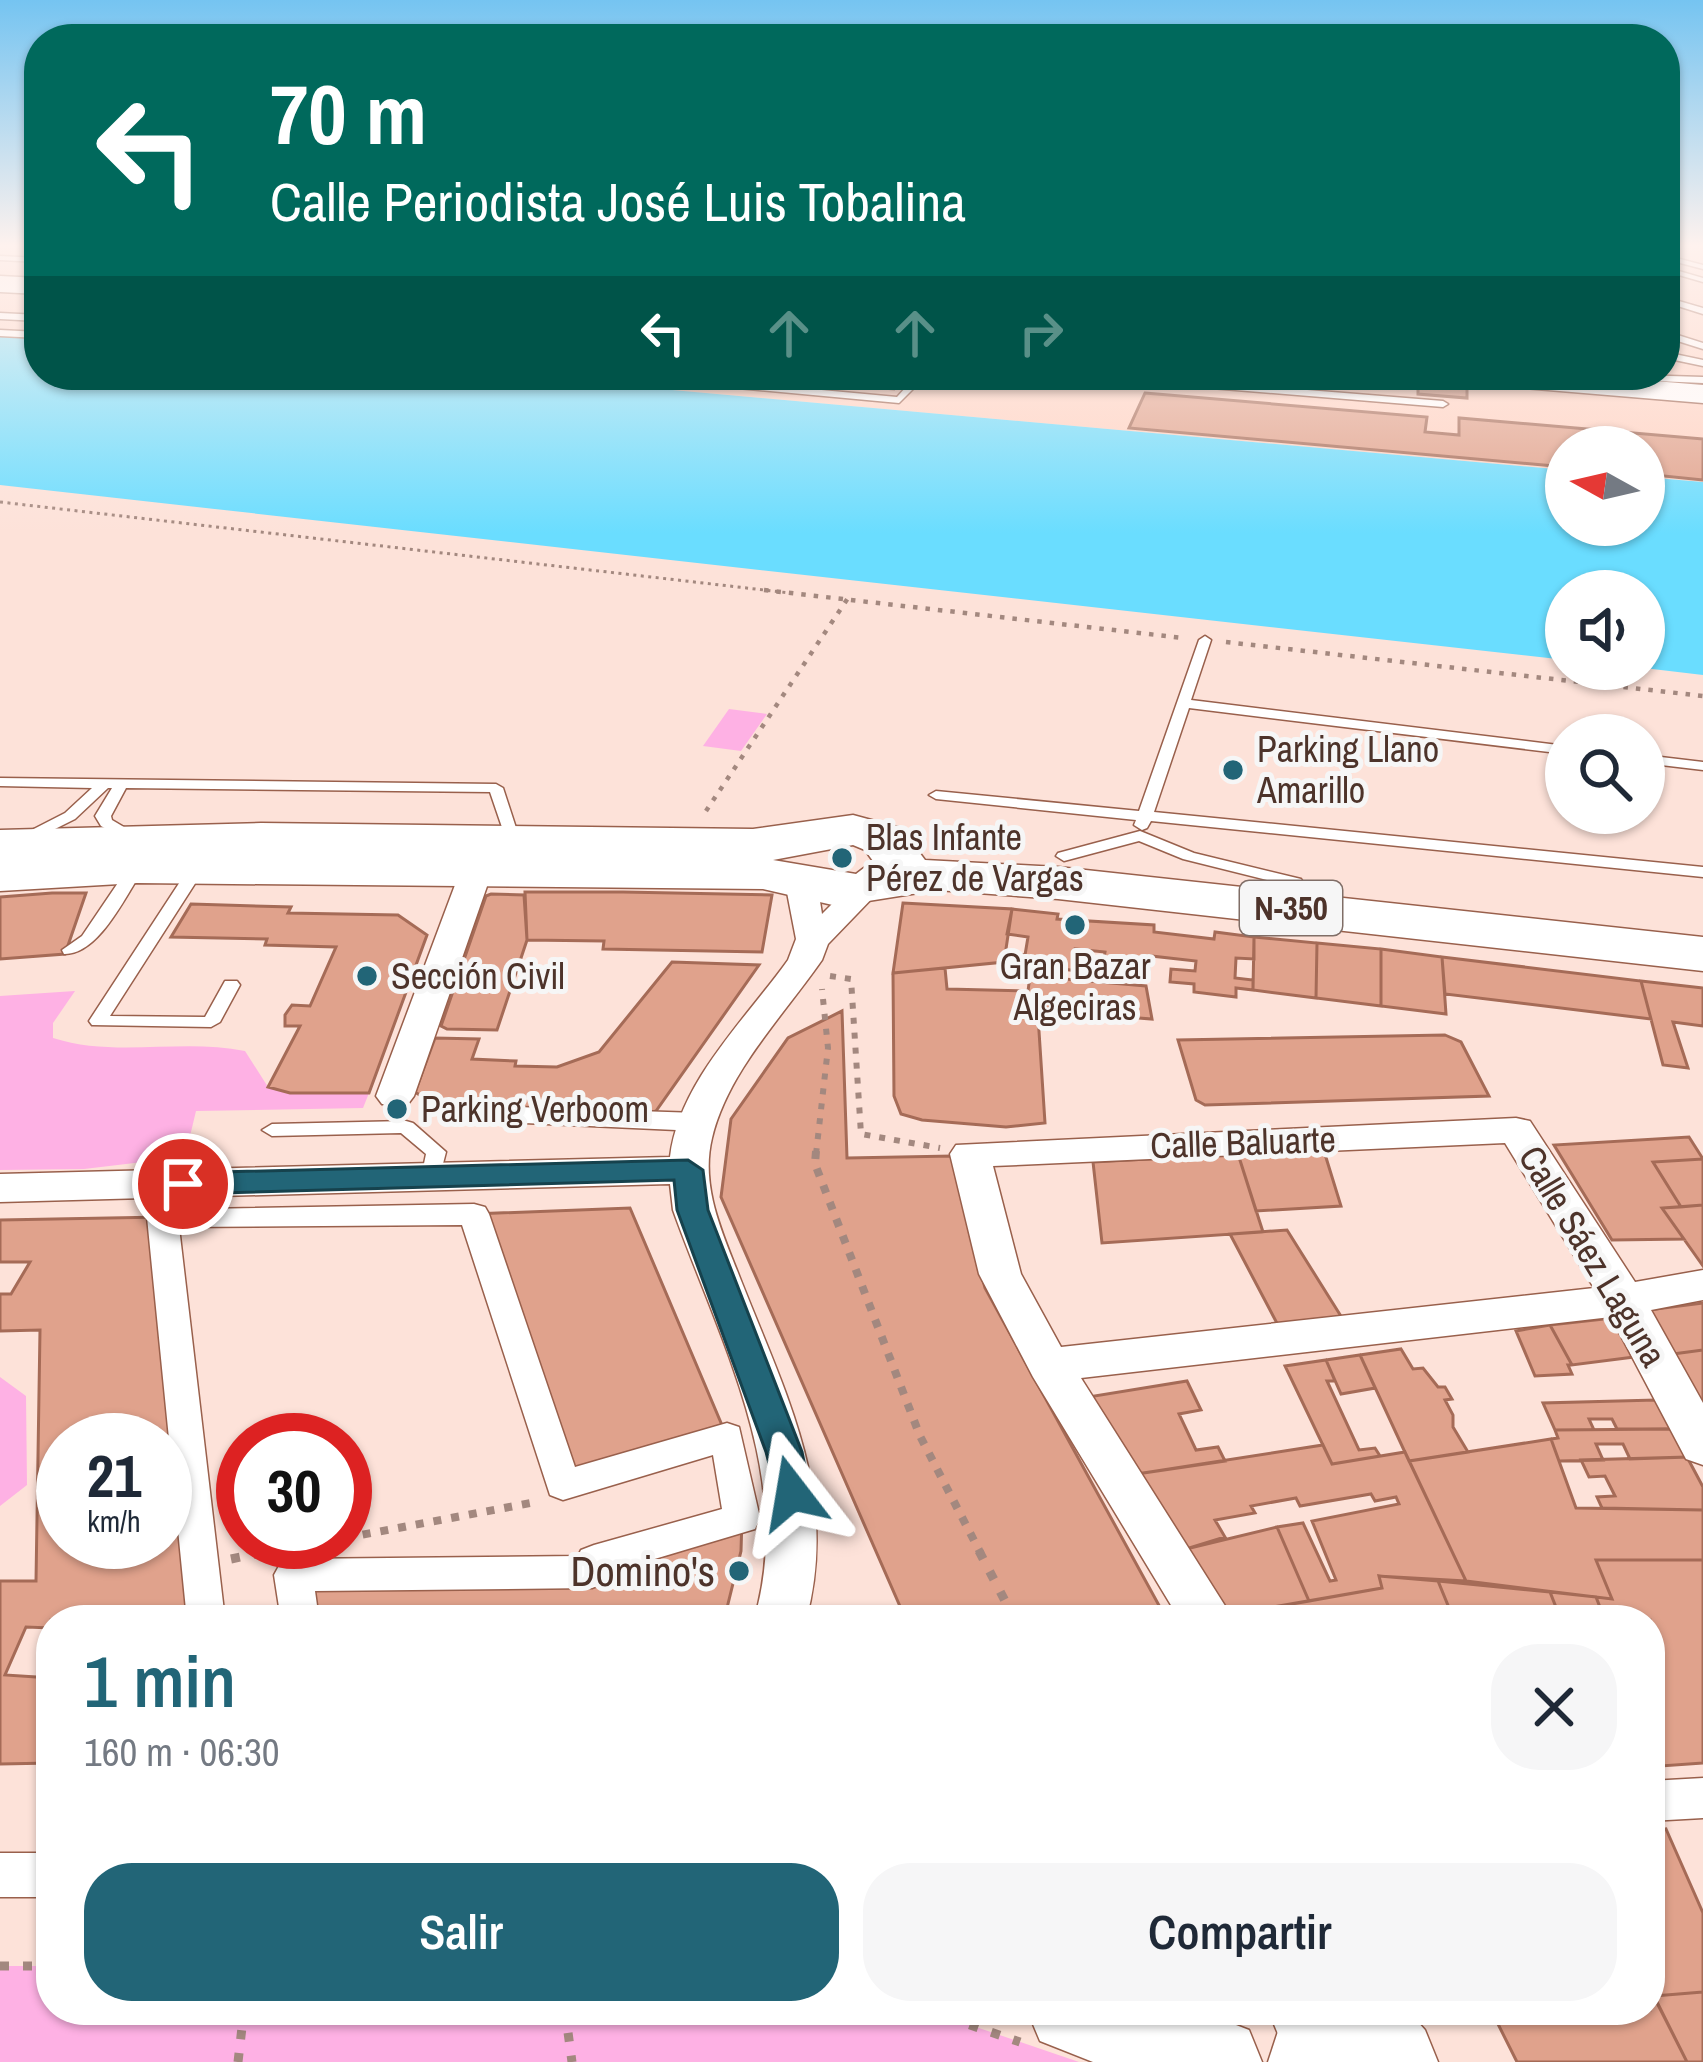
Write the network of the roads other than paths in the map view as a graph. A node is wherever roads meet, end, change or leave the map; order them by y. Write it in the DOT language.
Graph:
graph roads {
  1 [pos="792,390"];
  2 [pos="908,390"];
  3 [pos="1272,390"];
  4 [pos="1443,404"];
  5 [pos="1205,640"];
  6 [pos="1184,704"];
  7 [pos="1545,747"];
  8 [pos="1665,761"];
  9 [pos="1703,766"];
  10 [pos="0,782"];
  11 [pos="111,786"];
  12 [pos="935,795"];
  13 [pos="1144,815"];
  14 [pos="1140,836"];
  15 [pos="524,841"];
  16 [pos="138,853"];
  17 [pos="2,856"];
  18 [pos="1064,856"];
  19 [pos="197,868"];
  20 [pos="797,868"];
  21 [pos="477,869"];
  22 [pos="876,870"];
  23 [pos="1703,872"];
  24 [pos="1295,882"];
  25 [pos="1703,926"];
  26 [pos="813,939"];
  27 [pos="70,950"];
  28 [pos="1703,954"];
  29 [pos="231,985"];
  30 [pos="394,1096"];
  31 [pos="489,1115"];
  32 [pos="698,1122"];
  33 [pos="272,1130"];
  34 [pos="1524,1130"];
  35 [pos="688,1170"];
  36 [pos="431,1178"];
  37 [pos="0,1188"];
  38 [pos="1703,1285"];
  39 [pos="1624,1300"];
  40 [pos="1048,1365"];
  41 [pos="1703,1446"];
  42 [pos="204,1605"];
  43 [pos="298,1605"];
  44 [pos="782,1605"];
  45 [pos="1199,1605"];
  46 [pos="1703,1798"];
  47 [pos="1665,1800"];
  48 [pos="0,1875"];
  49 [pos="36,1875"];
  50 [pos="1311,2025"];
  51 [pos="1344,2025"];
  52 [pos="1053,2029"];
  53 [pos="1217,2062"];
  54 [pos="1300,2062"];
  55 [pos="1393,2062"];
  1 -- 2 [label="lane"];
  3 -- 4 [label="lane"];
  5 -- 6 [label="lane"];
  6 -- 7 [label="lane"];
  6 -- 13 [label="lane"];
  8 -- 9 [label="lane"];
  10 -- 11 [label="lane"];
  11 -- 15 [label="lane"];
  11 -- 16 [label="lane"];
  11 -- 17 [label="lane"];
  12 -- 13 [label="lane"];
  13 -- 14 [label="lane"];
  13 -- 23 [label="lane"];
  14 -- 18 [label="lane"];
  14 -- 24 [label="lane"];
  15 -- 16 [label="highway, N-350"];
  15 -- 20 [label="highway, N-350"];
  16 -- 17 [label="highway, N-350"];
  16 -- 19 [label="highway, N-350"];
  16 -- 27 [label="lane"];
  18 -- 22 [label="highway, N-350"];
  18 -- 24 [label="highway, N-350"];
  19 -- 21 [label="highway, N-350"];
  19 -- 29 [label="lane"];
  20 -- 21 [label="highway, N-350"];
  20 -- 22 [label="highway, N-350"];
  20 -- 26 [label="street"];
  21 -- 30 [label="street"];
  22 -- 26 [label="street"];
  22 -- 28 [label="highway, N-350"];
  24 -- 25 [label="highway, N-350"];
  26 -- 32 [label="street"];
  31 -- 32 [label="street"];
  32 -- 35 [label="street"];
  33 -- 36 [label="lane"];
  34 -- 39 [label="street, Calle Sáez Laguna"];
  34 -- 40 [label="street, Calle Baluarte"];
  35 -- 36 [label="street"];
  35 -- 44 [label="street"];
  36 -- 37 [label="street"];
  38 -- 39 [label="street"];
  39 -- 40 [label="street"];
  39 -- 41 [label="street, Calle Sáez Laguna"];
  40 -- 45 [label="street"];
  42 -- 43 [label="street"];
  46 -- 47 [label="street"];
  48 -- 49 [label="street"];
  50 -- 54 [label="street"];
  51 -- 55 [label="main road"];
  52 -- 53 [label="main road"];
}
